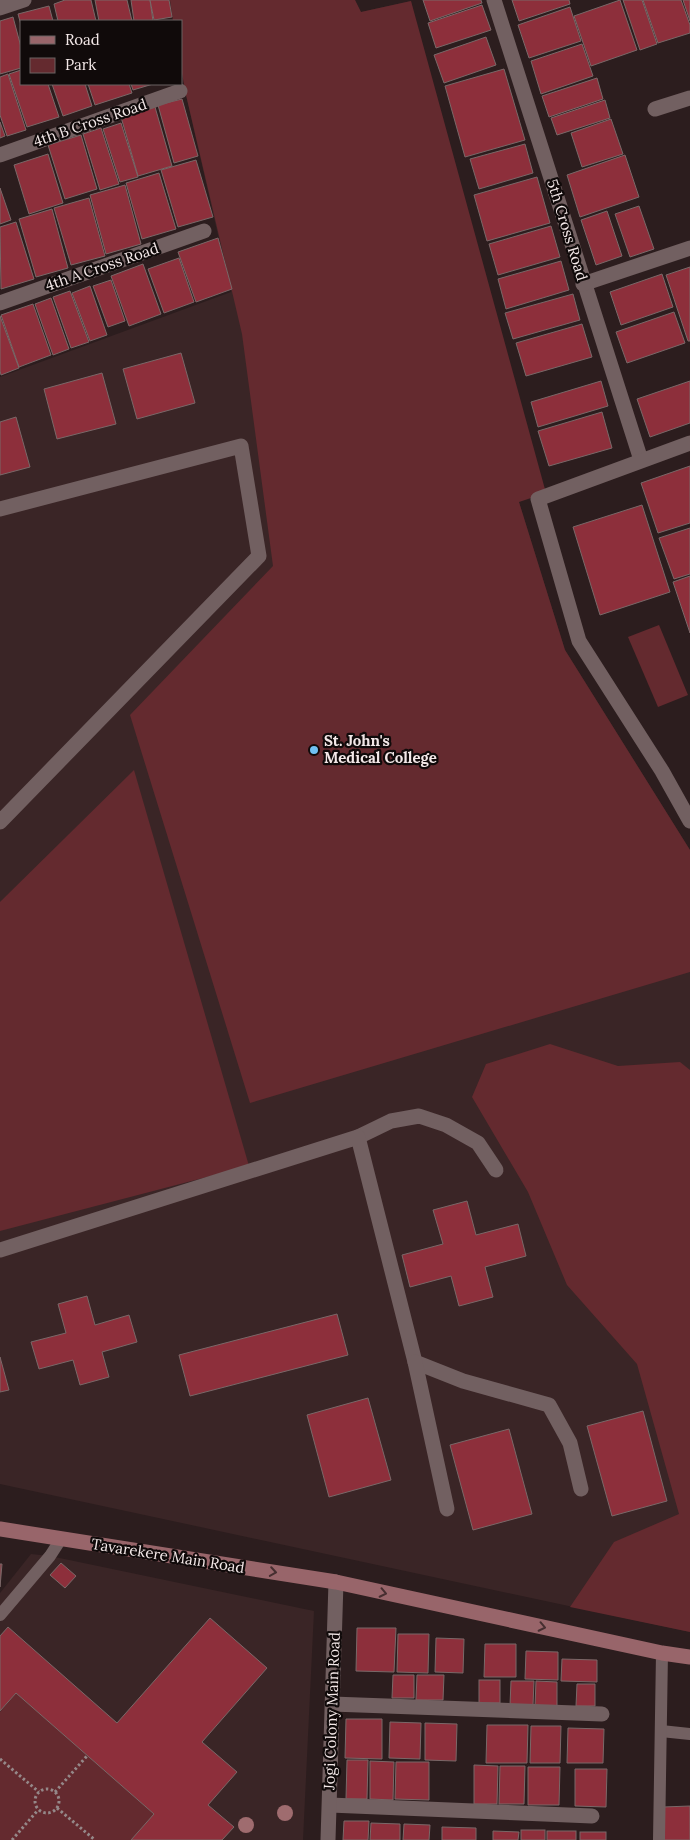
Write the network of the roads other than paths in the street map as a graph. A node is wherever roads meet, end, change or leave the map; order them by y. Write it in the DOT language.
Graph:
graph roads {
  1 [pos="24,0"];
  2 [pos="494,0"];
  3 [pos="0,8"];
  4 [pos="180,91"];
  5 [pos="690,98"];
  6 [pos="655,109"];
  7 [pos="0,154"];
  8 [pos="204,231"];
  9 [pos="690,248"];
  10 [pos="584,284"];
  11 [pos="0,303"];
  12 [pos="690,443"];
  13 [pos="641,460"];
  14 [pos="0,509"];
  15 [pos="690,821"];
  16 [pos="0,822"];
  17 [pos="358,1137"];
  18 [pos="496,1170"];
  19 [pos="0,1250"];
  20 [pos="415,1362"];
  21 [pos="581,1489"];
  22 [pos="447,1509"];
  23 [pos="0,1529"];
  24 [pos="61,1539"];
  25 [pos="336,1582"];
  26 [pos="0,1614"];
  27 [pos="662,1654"];
  28 [pos="690,1657"];
  29 [pos="332,1704"];
  30 [pos="602,1714"];
  31 [pos="661,1731"];
  32 [pos="690,1734"];
  33 [pos="330,1805"];
  34 [pos="592,1816"];
  35 [pos="328,1840"];
  36 [pos="659,1840"];
  1 -- 3 [label="street"];
  2 -- 10 [label="street, 5th Cross Road"];
  4 -- 7 [label="street, 4th B Cross Road"];
  5 -- 6 [label="street"];
  8 -- 11 [label="street, 4th A Cross Road"];
  9 -- 10 [label="street"];
  10 -- 13 [label="street, 5th Cross Road"];
  12 -- 13 [label="street"];
  13 -- 15 [label="street"];
  14 -- 16 [label="street"];
  17 -- 18 [label="street"];
  17 -- 19 [label="street"];
  17 -- 20 [label="street"];
  20 -- 21 [label="street"];
  20 -- 22 [label="street"];
  23 -- 24 [label="main road, Tavarekere Main Road"];
  24 -- 25 [label="main road, Tavarekere Main Road, one-way"];
  24 -- 26 [label="lane"];
  25 -- 27 [label="main road, Tavarekere Main Road, one-way"];
  25 -- 29 [label="street, Jogi Colony Main Road"];
  27 -- 28 [label="main road, Tavarekere Main Road"];
  27 -- 31 [label="lane"];
  29 -- 30 [label="street"];
  29 -- 33 [label="street, Jogi Colony Main Road"];
  31 -- 32 [label="lane"];
  31 -- 36 [label="lane"];
  33 -- 34 [label="street"];
  33 -- 35 [label="street, Jogi Colony Main Road"];
}
